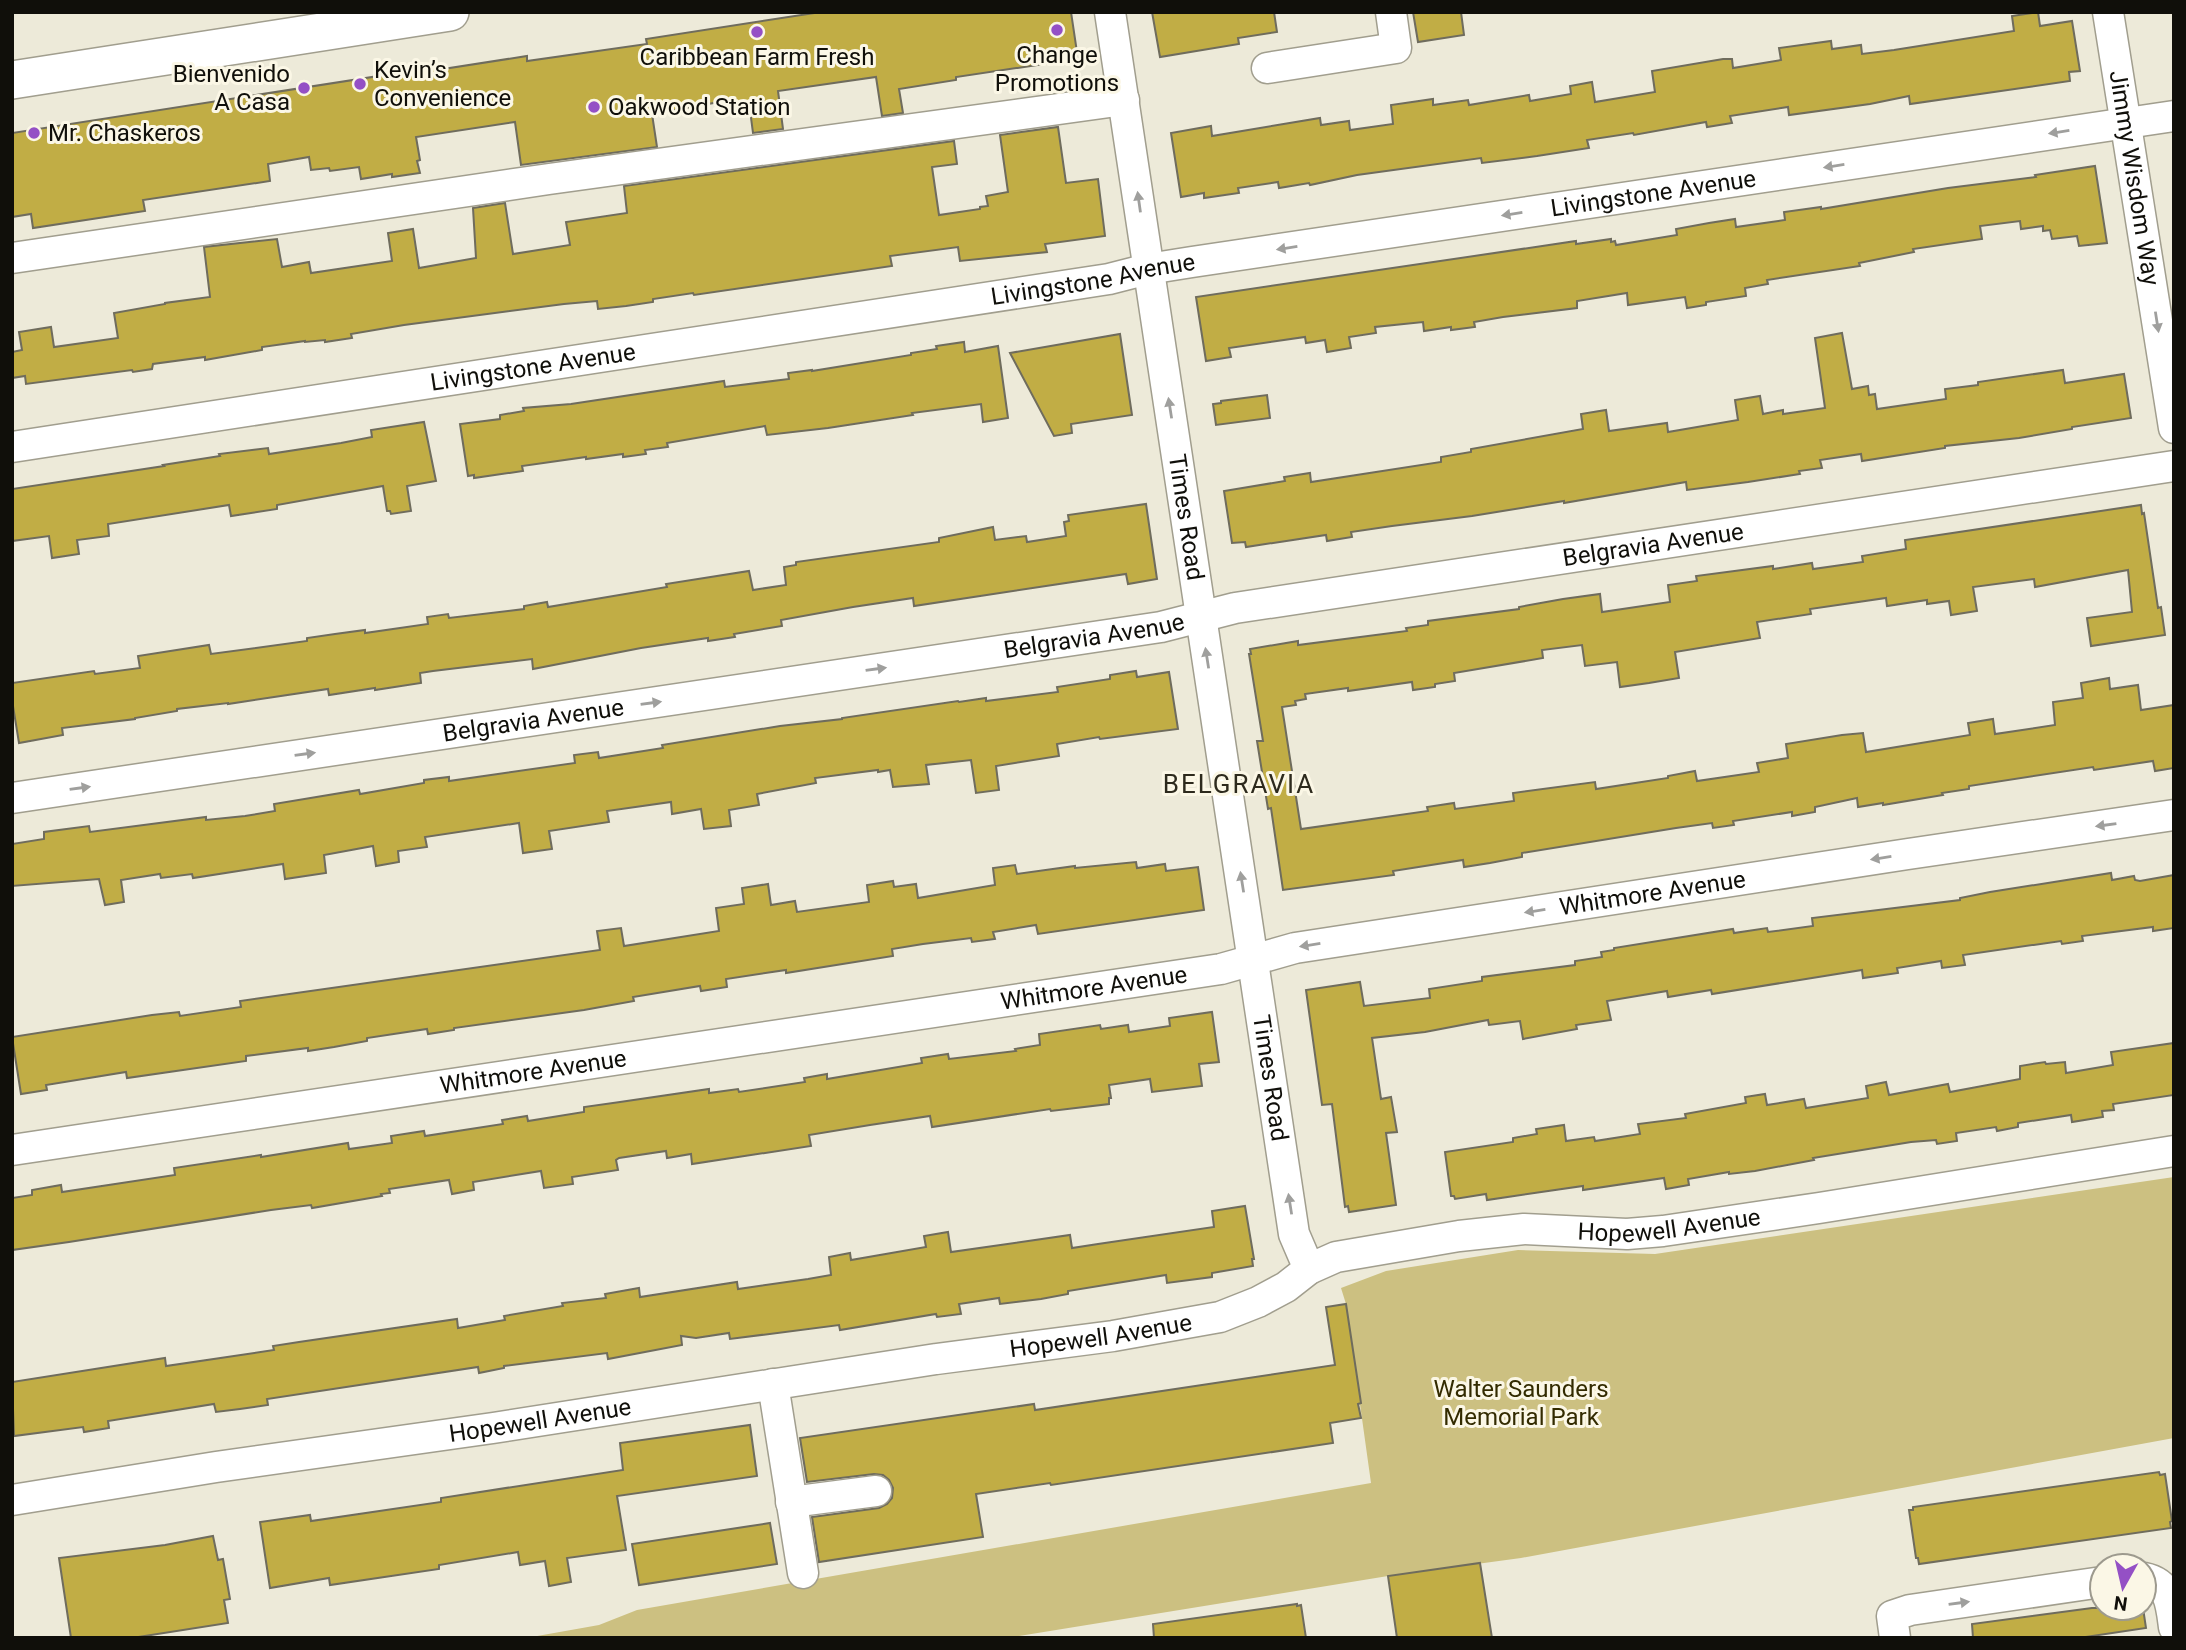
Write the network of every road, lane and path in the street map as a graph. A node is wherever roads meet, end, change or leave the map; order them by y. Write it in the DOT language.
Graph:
graph roads {
  1 [pos="450,12"];
  2 [pos="1110,12"];
  3 [pos="1391,12"];
  4 [pos="2108,12"];
  5 [pos="1267,68"];
  6 [pos="12,80"];
  7 [pos="1124,100"];
  8 [pos="2174,116"];
  9 [pos="2127,123"];
  10 [pos="12,258"];
  11 [pos="1148,270"];
  12 [pos="2174,428"];
  13 [pos="12,447"];
  14 [pos="2174,466"];
  15 [pos="1202,618"];
  16 [pos="12,798"];
  17 [pos="2174,815"];
  18 [pos="1254,960"];
  19 [pos="12,1150"];
  20 [pos="2174,1151"];
  21 [pos="1309,1269"];
  22 [pos="773,1384"];
  23 [pos="876,1491"];
  24 [pos="12,1500"];
  25 [pos="791,1502"];
  26 [pos="803,1573"];
  27 [pos="2158,1583"];
  28 [pos="2088,1584"];
  29 [pos="1894,1627"];
  30 [pos="2174,1627"];
  1 -- 6 [label="main road"];
  2 -- 7 [label="street, Times Road"];
  3 -- 5 [label="street"];
  4 -- 9 [label="street, Jimmy Wisdom Way"];
  7 -- 10 [label="street"];
  11 -- 7 [label="street, Times Road, one-way"];
  8 -- 9 [label="street, Livingstone Avenue"];
  9 -- 11 [label="street, Livingstone Avenue, one-way"];
  9 -- 12 [label="street, Jimmy Wisdom Way, one-way"];
  11 -- 13 [label="street, Livingstone Avenue"];
  15 -- 11 [label="street, Times Road, one-way"];
  14 -- 15 [label="street, Belgravia Avenue"];
  16 -- 15 [label="street, Belgravia Avenue, one-way"];
  18 -- 15 [label="street, Times Road, one-way"];
  17 -- 18 [label="street, Whitmore Avenue, one-way"];
  18 -- 19 [label="street, Whitmore Avenue"];
  21 -- 18 [label="street, Times Road, one-way"];
  20 -- 21 [label="street, Hopewell Avenue"];
  21 -- 22 [label="street, Hopewell Avenue"];
  22 -- 24 [label="street, Hopewell Avenue"];
  22 -- 25 [label="street"];
  23 -- 25 [label="street"];
  25 -- 26 [label="street"];
  27 -- 30 [label="street"];
  29 -- 28 [label="street, one-way"];
}
